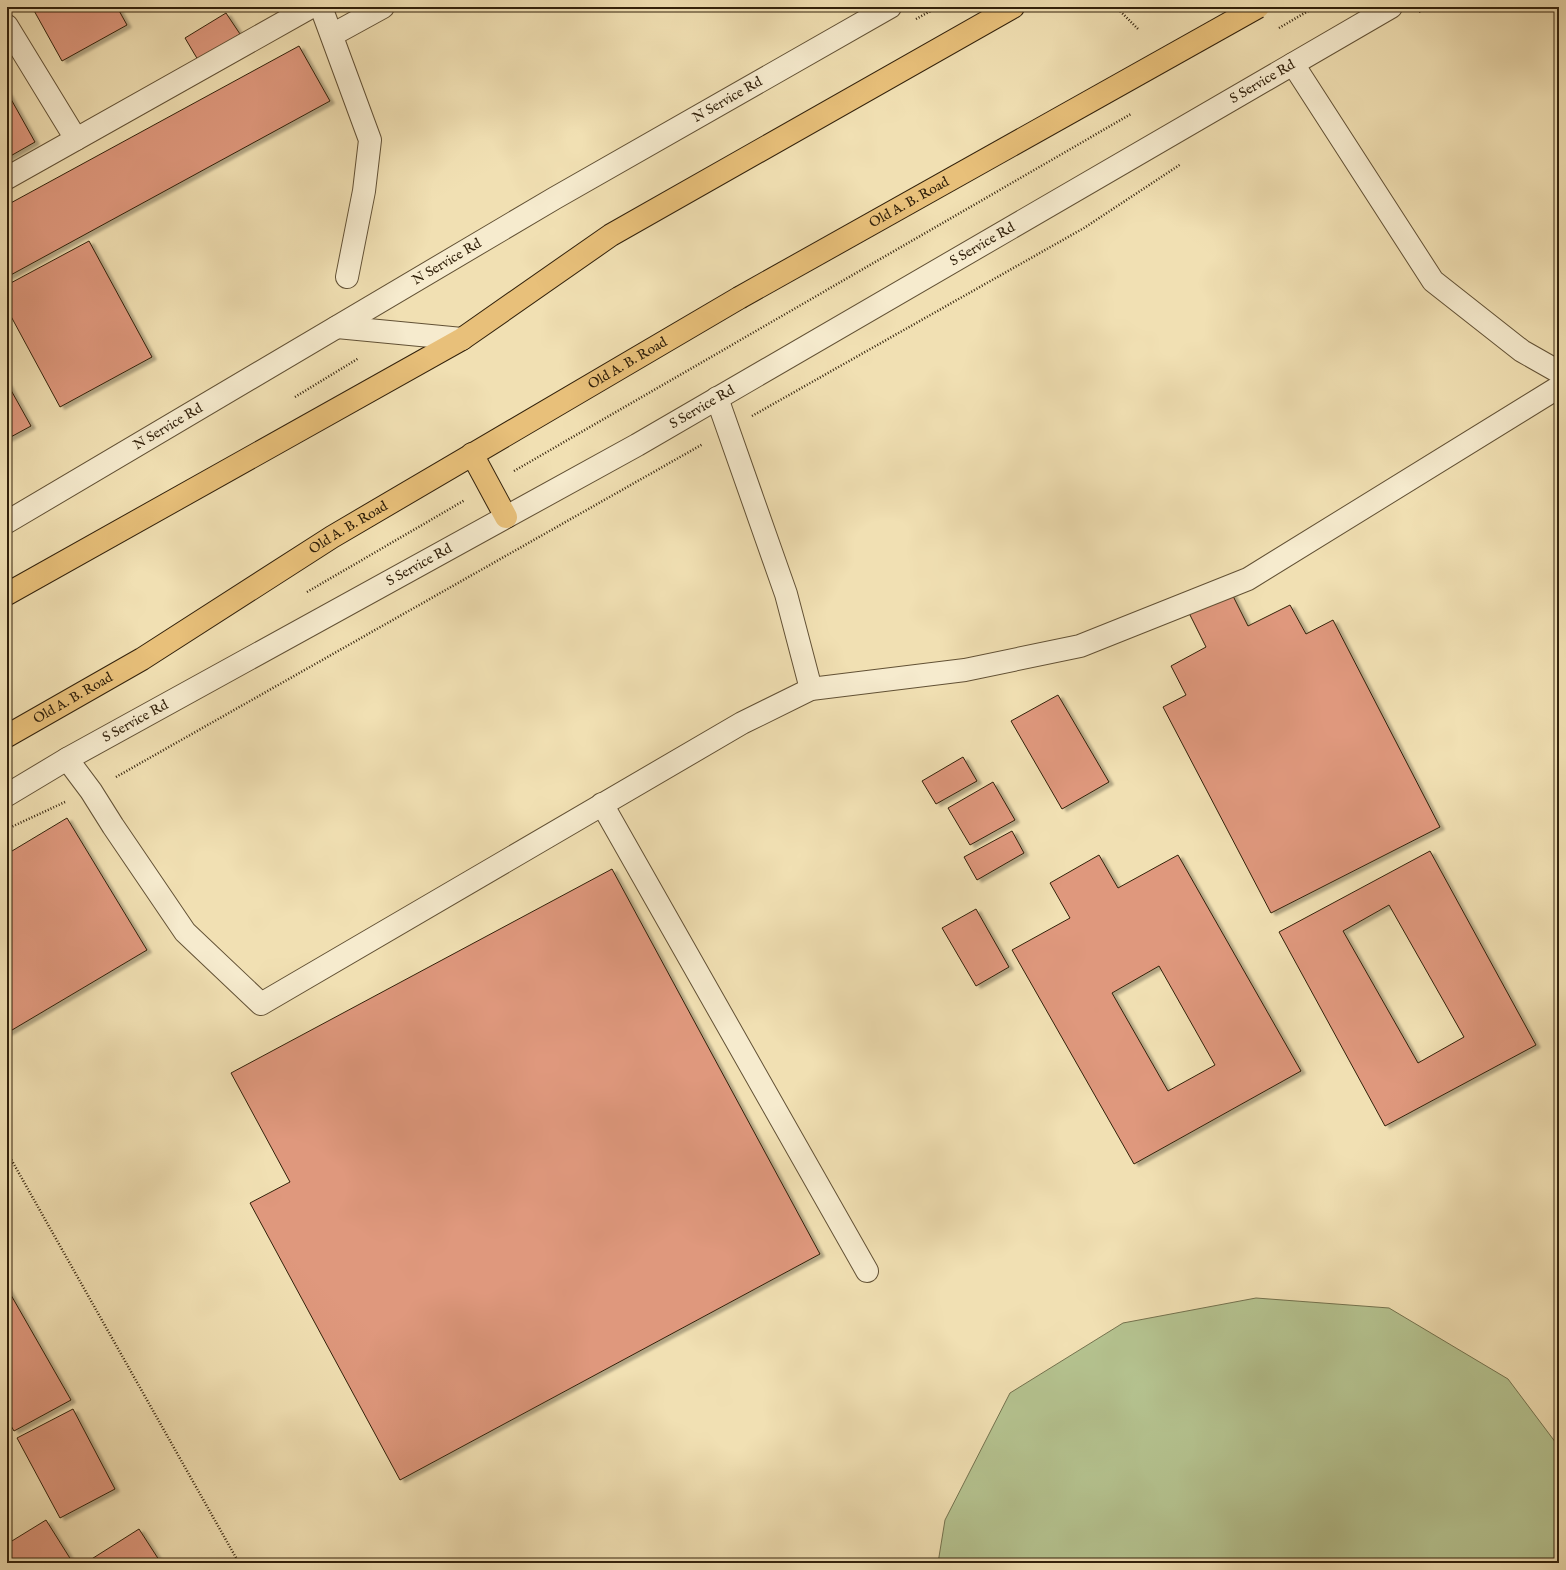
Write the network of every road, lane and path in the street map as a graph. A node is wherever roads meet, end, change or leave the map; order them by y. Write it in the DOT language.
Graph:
graph roads {
  1 [pos="311,7"];
  2 [pos="321,7"];
  3 [pos="383,7"];
  4 [pos="890,7"];
  5 [pos="938,7"];
  6 [pos="1013,7"];
  7 [pos="1116,7"];
  8 [pos="1258,7"];
  9 [pos="1314,7"];
  10 [pos="1390,7"];
  11 [pos="911,22"];
  12 [pos="7,26"];
  13 [pos="1139,30"];
  14 [pos="1273,31"];
  15 [pos="332,35"];
  16 [pos="1293,64"];
  17 [pos="1136,111"];
  18 [pos="76,139"];
  19 [pos="7,178"];
  20 [pos="347,277"];
  21 [pos="337,327"];
  22 [pos="462,339"];
  23 [pos="360,357"];
  24 [pos="1559,372"];
  25 [pos="1559,387"];
  26 [pos="717,398"];
  27 [pos="292,399"];
  28 [pos="472,454"];
  29 [pos="489,486"];
  30 [pos="506,517"];
  31 [pos="7,522"];
  32 [pos="7,594"];
  33 [pos="303,594"];
  34 [pos="811,689"];
  35 [pos="7,736"];
  36 [pos="67,759"];
  37 [pos="7,794"];
  38 [pos="602,804"];
  39 [pos="7,1152"];
  40 [pos="867,1271"];
  41 [pos="239,1563"];
  1 -- 18 [label="street"];
  2 -- 15 [label="street"];
  3 -- 15 [label="street"];
  4 -- 21 [label="street, N Service Rd"];
  5 -- 11 [label="path"];
  6 -- 22 [label="main road"];
  7 -- 13 [label="path"];
  8 -- 28 [label="main road, Old A. B. Road, bridge"];
  9 -- 14 [label="path"];
  10 -- 16 [label="street, S Service Rd"];
  12 -- 18 [label="street"];
  15 -- 20 [label="street"];
  16 -- 24 [label="street"];
  16 -- 26 [label="street, S Service Rd"];
  17 -- 29 [label="path"];
  18 -- 19 [label="street"];
  21 -- 22 [label="street"];
  21 -- 31 [label="street, N Service Rd"];
  22 -- 32 [label="main road"];
  23 -- 27 [label="path"];
  25 -- 34 [label="street"];
  26 -- 30 [label="street, S Service Rd"];
  26 -- 34 [label="street"];
  28 -- 29 [label="main road"];
  28 -- 35 [label="main road, Old A. B. Road"];
  29 -- 30 [label="main road"];
  29 -- 33 [label="path"];
  30 -- 36 [label="street, S Service Rd"];
  34 -- 38 [label="street"];
  36 -- 37 [label="street, S Service Rd"];
  36 -- 38 [label="street"];
  38 -- 40 [label="street"];
  39 -- 41 [label="path"];
}
